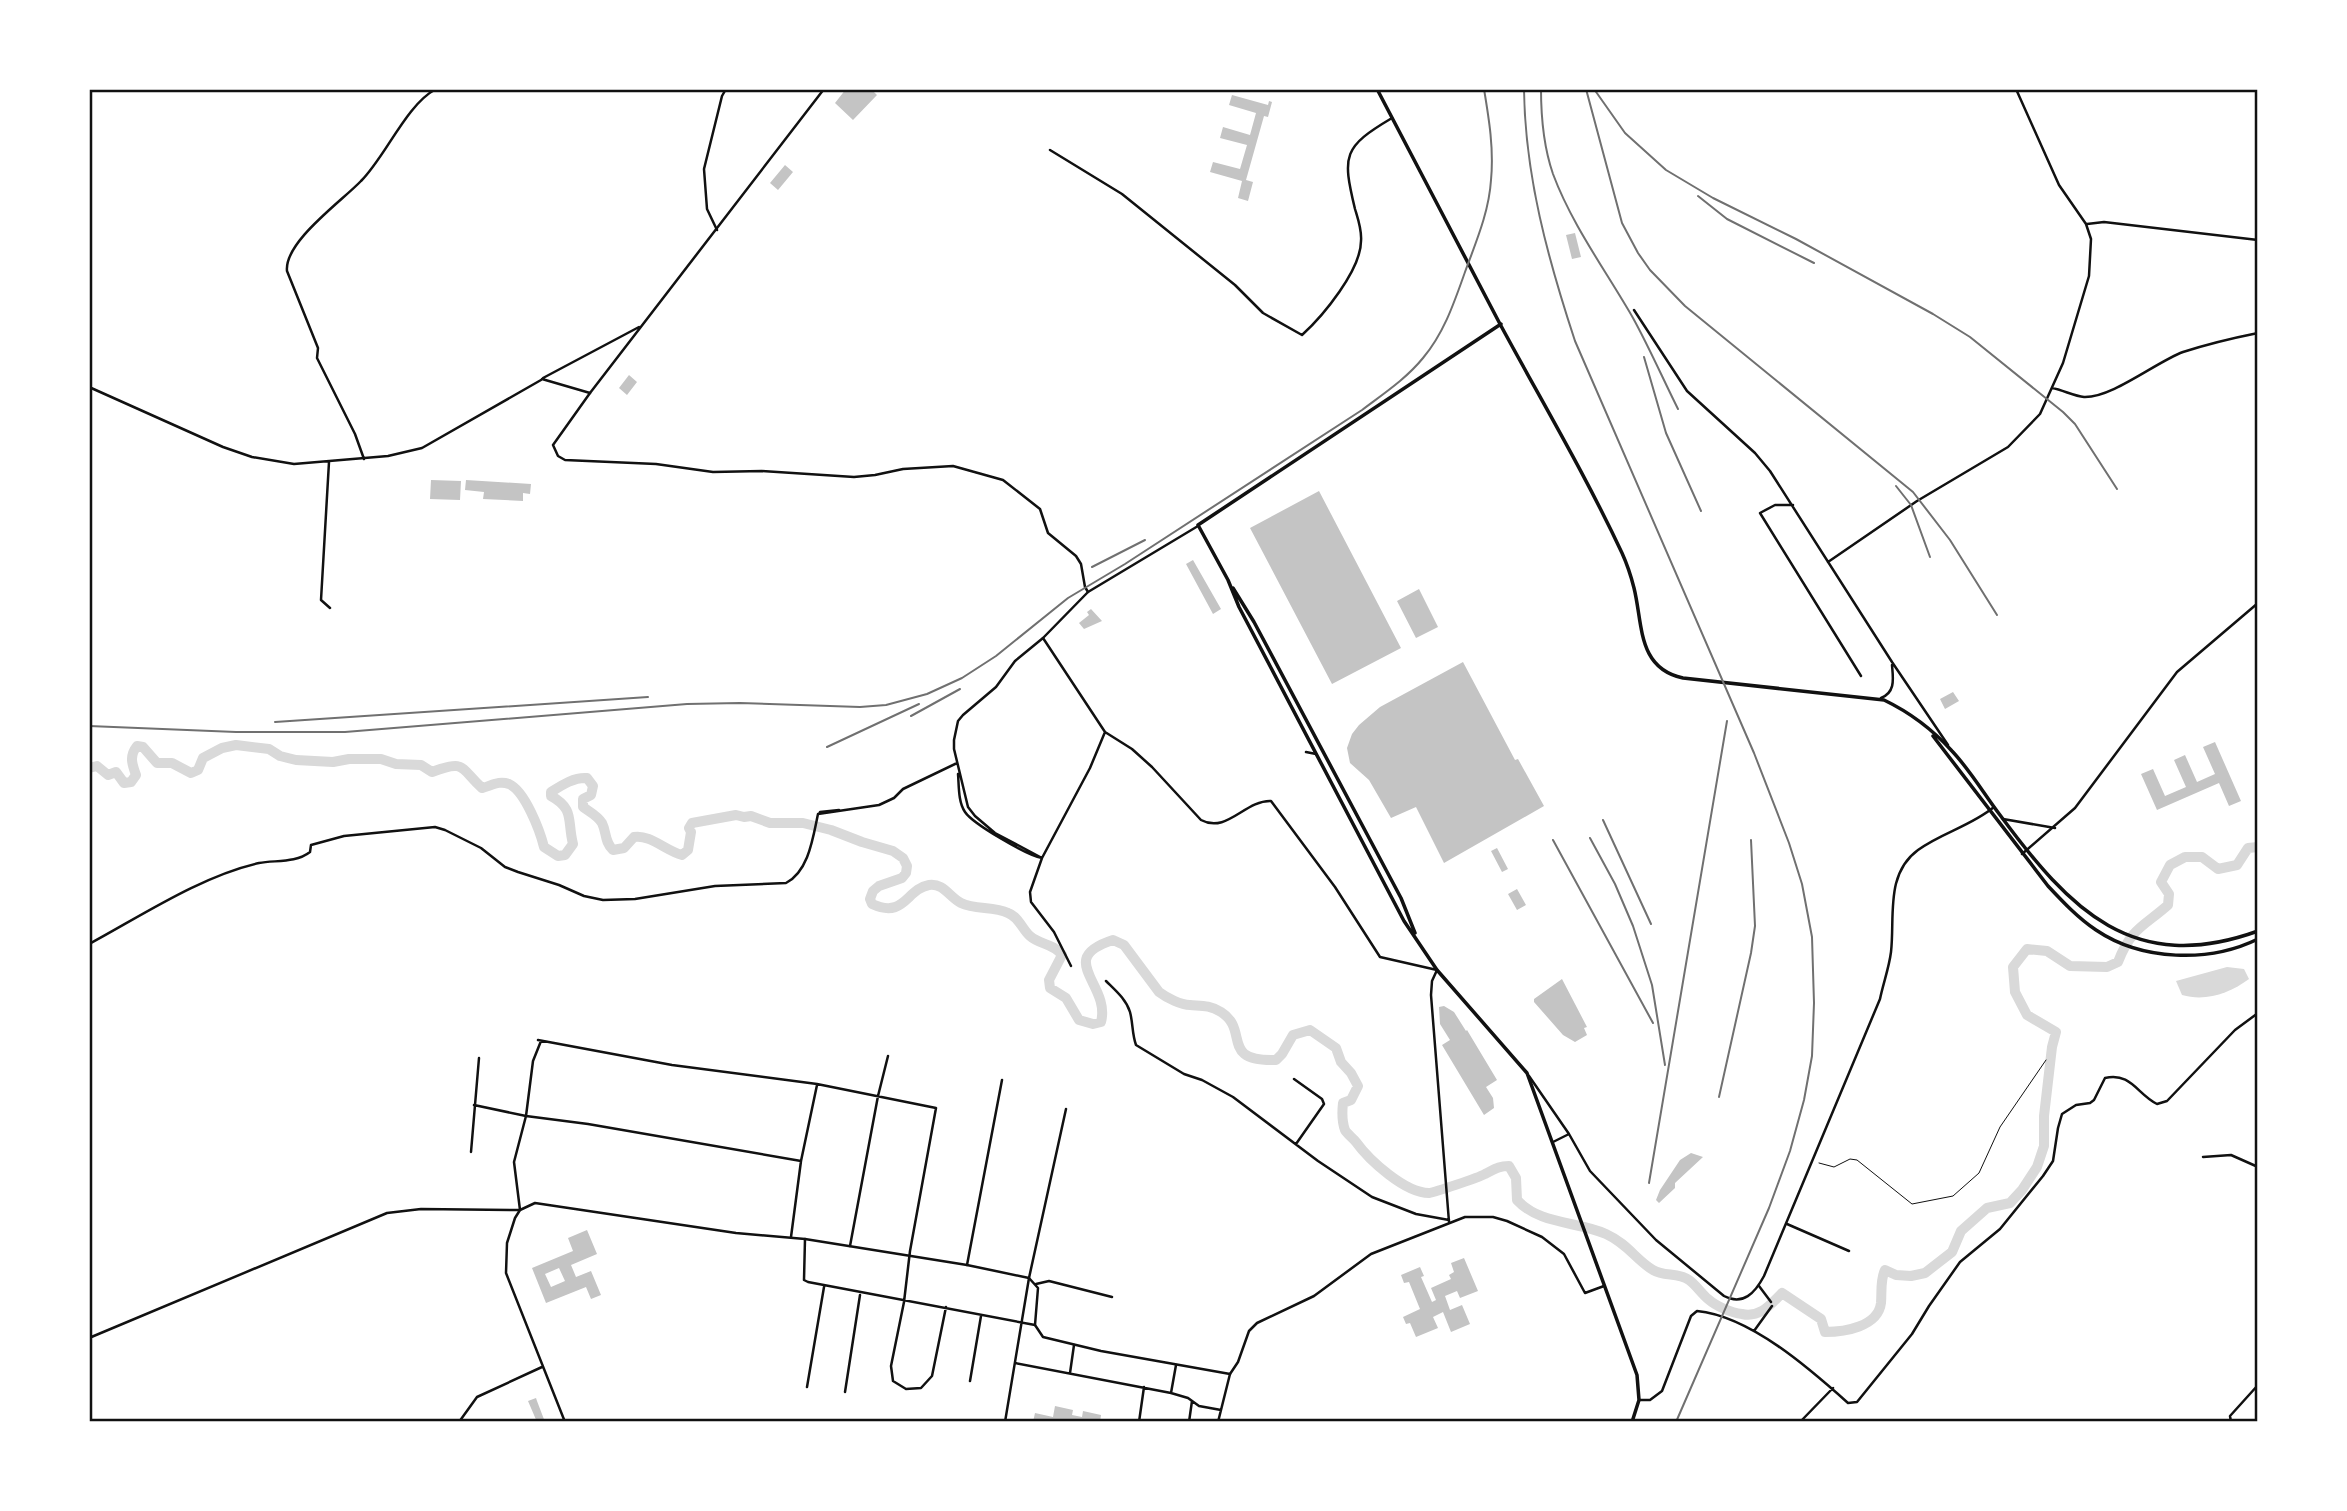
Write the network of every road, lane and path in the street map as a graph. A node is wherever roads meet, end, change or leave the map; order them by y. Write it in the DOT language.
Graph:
graph roads {
  1 [pos="436,89"];
  2 [pos="726,89"];
  3 [pos="824,89"];
  4 [pos="1377,89"];
  5 [pos="2016,89"];
  6 [pos="1392,118"];
  7 [pos="1049,150"];
  8 [pos="2086,224"];
  9 [pos="717,230"];
  10 [pos="2258,240"];
  11 [pos="1634,310"];
  12 [pos="1501,324"];
  13 [pos="642,325"];
  14 [pos="2258,333"];
  15 [pos="542,379"];
  16 [pos="89,387"];
  17 [pos="2052,388"];
  18 [pos="590,393"];
  19 [pos="364,459"];
  20 [pos="328,462"];
  21 [pos="1793,505"];
  22 [pos="1198,525"];
  23 [pos="1828,562"];
  24 [pos="1228,580"];
  25 [pos="1088,592"];
  26 [pos="2258,603"];
  27 [pos="330,608"];
  28 [pos="1042,638"];
  29 [pos="1892,662"];
  30 [pos="1861,676"];
  31 [pos="1879,699"];
  32 [pos="1925,711"];
  33 [pos="1927,729"];
  34 [pos="1105,732"];
  35 [pos="1952,750"];
  36 [pos="1306,752"];
  37 [pos="1317,755"];
  38 [pos="957,763"];
  39 [pos="1994,807"];
  40 [pos="1989,811"];
  41 [pos="2002,819"];
  42 [pos="2055,828"];
  43 [pos="813,832"];
  44 [pos="2028,850"];
  45 [pos="2022,855"];
  46 [pos="1042,858"];
  47 [pos="2258,931"];
  48 [pos="1415,935"];
  49 [pos="2258,939"];
  50 [pos="89,944"];
  51 [pos="1071,966"];
  52 [pos="1437,970"];
  53 [pos="1106,981"];
  54 [pos="2258,1013"];
  55 [pos="888,1056"];
  56 [pos="479,1058"];
  57 [pos="2046,1060"];
  58 [pos="1527,1073"];
  59 [pos="1294,1079"];
  60 [pos="1002,1080"];
  61 [pos="817,1084"];
  62 [pos="878,1096"];
  63 [pos="474,1105"];
  64 [pos="1066,1109"];
  65 [pos="526,1116"];
  66 [pos="1569,1134"];
  67 [pos="1553,1142"];
  68 [pos="1296,1144"];
  69 [pos="471,1152"];
  70 [pos="2203,1157"];
  71 [pos="801,1161"];
  72 [pos="1813,1161"];
  73 [pos="2258,1167"];
  74 [pos="520,1210"];
  75 [pos="1449,1221"];
  76 [pos="1787,1223"];
  77 [pos="791,1237"];
  78 [pos="804,1239"];
  79 [pos="850,1246"];
  80 [pos="1849,1251"];
  81 [pos="909,1256"];
  82 [pos="967,1265"];
  83 [pos="1029,1278"];
  84 [pos="1036,1284"];
  85 [pos="824,1286"];
  86 [pos="1604,1286"];
  87 [pos="1759,1286"];
  88 [pos="860,1293"];
  89 [pos="1112,1297"];
  90 [pos="904,1302"];
  91 [pos="946,1307"];
  92 [pos="981,1314"];
  93 [pos="1023,1322"];
  94 [pos="1035,1325"];
  95 [pos="1755,1331"];
  96 [pos="89,1338"];
  97 [pos="1074,1344"];
  98 [pos="1015,1363"];
  99 [pos="1176,1364"];
  100 [pos="542,1367"];
  101 [pos="1070,1373"];
  102 [pos="1230,1374"];
  103 [pos="970,1381"];
  104 [pos="2258,1385"];
  105 [pos="807,1387"];
  106 [pos="1144,1387"];
  107 [pos="1833,1388"];
  108 [pos="845,1392"];
  109 [pos="1171,1393"];
  110 [pos="1192,1400"];
  111 [pos="1639,1400"];
  112 [pos="1221,1410"];
  113 [pos="1139,1421"];
  114 [pos="459,1422"];
  115 [pos="565,1422"];
  116 [pos="1005,1422"];
  117 [pos="1153,1422"];
  118 [pos="1189,1422"];
  119 [pos="1196,1422"];
  120 [pos="1206,1422"];
  121 [pos="1218,1422"];
  122 [pos="1632,1422"];
  123 [pos="1800,1422"];
  124 [pos="2231,1422"];
  1 -- 19 [label="street"];
  2 -- 9 [label="street"];
  3 -- 9 [label="street"];
  4 -- 6 [label="main road"];
  5 -- 8 [label="street"];
  6 -- 7 [label="street"];
  6 -- 12 [label="main road"];
  8 -- 10 [label="street"];
  8 -- 17 [label="street"];
  9 -- 13 [label="street"];
  11 -- 21 [label="street"];
  12 -- 22 [label="main road"];
  12 -- 31 [label="main road"];
  13 -- 15 [label="street"];
  13 -- 18 [label="street"];
  14 -- 17 [label="street"];
  15 -- 18 [label="street"];
  15 -- 19 [label="street"];
  16 -- 20 [label="street"];
  17 -- 23 [label="street"];
  18 -- 25 [label="street"];
  19 -- 20 [label="street"];
  20 -- 27 [label="street"];
  21 -- 23 [label="street"];
  21 -- 30 [label="street"];
  22 -- 24 [label="main road"];
  22 -- 25 [label="street"];
  23 -- 29 [label="street"];
  24 -- 37 [label="main road"];
  24 -- 48 [label="main road"];
  25 -- 28 [label="street"];
  26 -- 42 [label="street"];
  28 -- 34 [label="street"];
  28 -- 38 [label="street"];
  29 -- 31 [label="street"];
  29 -- 32 [label="street"];
  31 -- 33 [label="main road"];
  32 -- 33 [label="street"];
  32 -- 35 [label="street"];
  33 -- 35 [label="main road"];
  33 -- 40 [label="main road"];
  34 -- 46 [label="street"];
  34 -- 52 [label="street"];
  35 -- 39 [label="main road"];
  36 -- 37 [label="street"];
  37 -- 48 [label="main road"];
  38 -- 43 [label="street"];
  38 -- 43 [label="street"];
  38 -- 46 [label="street"];
  39 -- 40 [label="street"];
  39 -- 41 [label="main road"];
  40 -- 45 [label="main road"];
  40 -- 72 [label="street"];
  41 -- 42 [label="street"];
  41 -- 44 [label="main road"];
  42 -- 44 [label="street"];
  43 -- 50 [label="street"];
  44 -- 45 [label="street"];
  44 -- 47 [label="main road"];
  45 -- 49 [label="main road"];
  46 -- 51 [label="street"];
  48 -- 52 [label="main road"];
  52 -- 58 [label="main road"];
  52 -- 75 [label="street"];
  53 -- 68 [label="street"];
  54 -- 107 [label="street"];
  55 -- 62 [label="street"];
  56 -- 63 [label="street"];
  57 -- 72 [label="path"];
  58 -- 66 [label="street"];
  58 -- 67 [label="main road"];
  59 -- 68 [label="street"];
  60 -- 82 [label="street"];
  61 -- 62 [label="street"];
  61 -- 65 [label="street"];
  61 -- 71 [label="street"];
  62 -- 79 [label="street"];
  62 -- 81 [label="street"];
  63 -- 65 [label="street"];
  63 -- 69 [label="street"];
  64 -- 83 [label="street"];
  65 -- 71 [label="street"];
  65 -- 74 [label="street"];
  66 -- 67 [label="street"];
  66 -- 87 [label="street"];
  67 -- 86 [label="main road"];
  68 -- 75 [label="street"];
  70 -- 73 [label="street"];
  71 -- 77 [label="street"];
  72 -- 76 [label="street"];
  74 -- 77 [label="street"];
  74 -- 96 [label="street"];
  74 -- 100 [label="street"];
  75 -- 86 [label="street"];
  75 -- 102 [label="street"];
  76 -- 80 [label="street"];
  76 -- 87 [label="street"];
  77 -- 78 [label="street"];
  78 -- 79 [label="street"];
  78 -- 85 [label="street"];
  79 -- 81 [label="street"];
  81 -- 82 [label="street"];
  81 -- 90 [label="street"];
  82 -- 83 [label="street"];
  83 -- 84 [label="street"];
  83 -- 93 [label="street"];
  84 -- 89 [label="street"];
  84 -- 94 [label="street"];
  85 -- 88 [label="street"];
  85 -- 105 [label="street"];
  86 -- 111 [label="main road"];
  87 -- 95 [label="street"];
  88 -- 90 [label="street"];
  88 -- 108 [label="street"];
  90 -- 91 [label="street"];
  90 -- 91 [label="street"];
  91 -- 92 [label="street"];
  92 -- 93 [label="street"];
  92 -- 103 [label="street"];
  93 -- 94 [label="street"];
  93 -- 98 [label="street"];
  94 -- 97 [label="street"];
  95 -- 107 [label="street"];
  95 -- 111 [label="street"];
  97 -- 99 [label="street"];
  97 -- 101 [label="street"];
  98 -- 101 [label="street"];
  98 -- 116 [label="street"];
  99 -- 102 [label="street"];
  99 -- 109 [label="street"];
  100 -- 114 [label="street"];
  100 -- 115 [label="street"];
  101 -- 106 [label="street"];
  102 -- 112 [label="street"];
  104 -- 124 [label="street"];
  106 -- 109 [label="street"];
  106 -- 113 [label="street"];
  107 -- 123 [label="street"];
  109 -- 110 [label="street"];
  110 -- 112 [label="street"];
  110 -- 118 [label="street"];
  111 -- 122 [label="main road"];
  112 -- 121 [label="street"];
  113 -- 117 [label="street"];
  119 -- 120 [label="street"];
}
